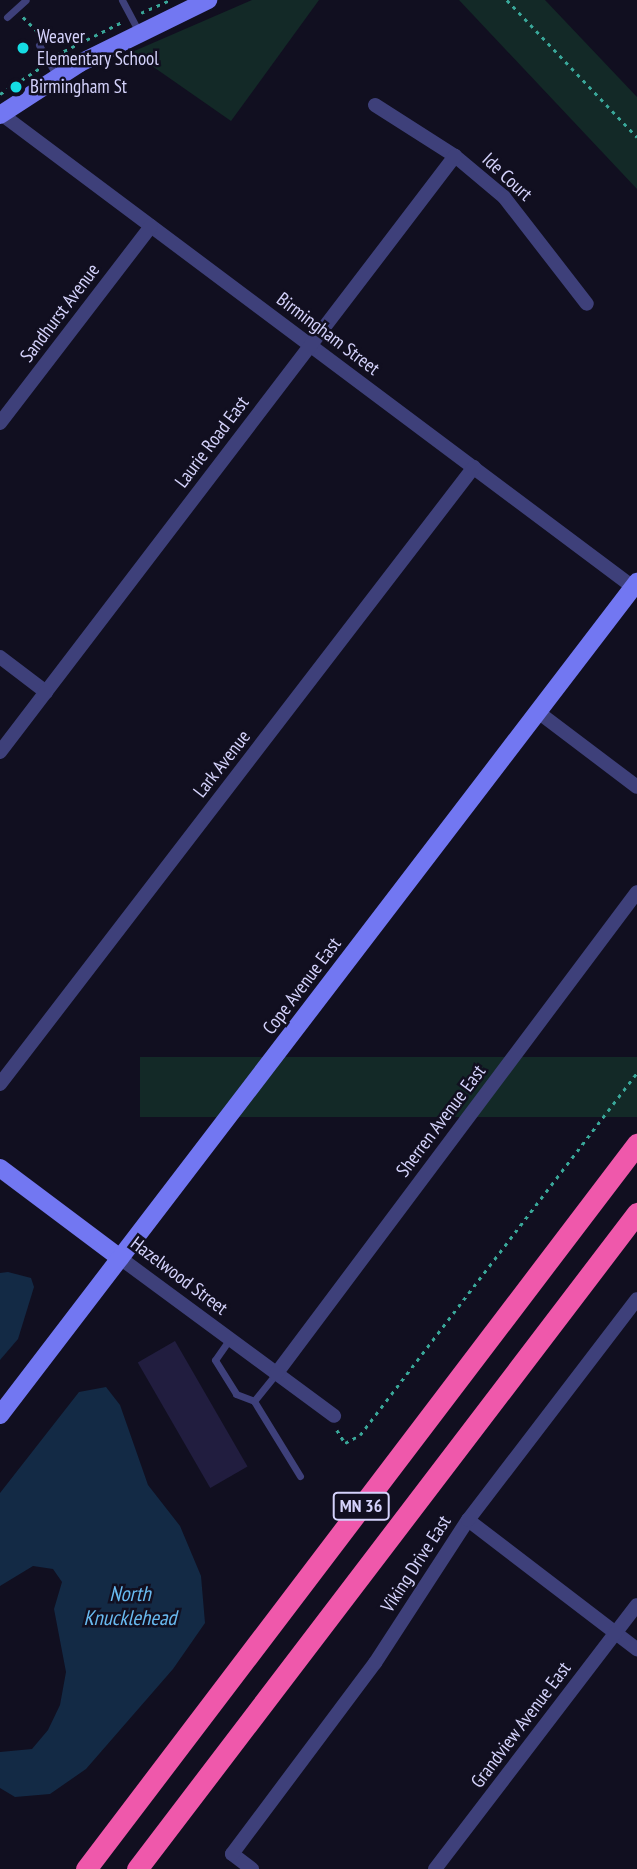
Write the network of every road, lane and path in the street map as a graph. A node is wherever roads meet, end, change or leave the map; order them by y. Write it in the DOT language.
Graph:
graph roads {
  1 [pos="26,0"];
  2 [pos="122,0"];
  3 [pos="208,0"];
  4 [pos="507,0"];
  5 [pos="15,10"];
  6 [pos="7,17"];
  7 [pos="139,33"];
  8 [pos="40,40"];
  9 [pos="48,46"];
  10 [pos="54,56"];
  11 [pos="57,76"];
  12 [pos="375,105"];
  13 [pos="1,114"];
  14 [pos="637,137"];
  15 [pos="455,156"];
  16 [pos="151,226"];
  17 [pos="587,304"];
  18 [pos="310,345"];
  19 [pos="0,424"];
  20 [pos="474,467"];
  21 [pos="635,584"];
  22 [pos="0,657"];
  23 [pos="46,692"];
  24 [pos="538,712"];
  25 [pos="0,752"];
  26 [pos="637,787"];
  27 [pos="637,892"];
  28 [pos="637,1073"];
  29 [pos="0,1084"];
  30 [pos="637,1144"];
  31 [pos="0,1168"];
  32 [pos="637,1213"];
  33 [pos="120,1258"];
  34 [pos="637,1298"];
  35 [pos="229,1340"];
  36 [pos="276,1374"];
  37 [pos="254,1401"];
  38 [pos="0,1415"];
  39 [pos="334,1416"];
  40 [pos="300,1476"];
  41 [pos="468,1520"];
  42 [pos="637,1605"];
  43 [pos="616,1633"];
  44 [pos="637,1649"];
  45 [pos="86,1869"];
  46 [pos="137,1869"];
  47 [pos="252,1869"];
  48 [pos="435,1869"];
  1 -- 5 [label="lane"];
  2 -- 7 [label="lane"];
  3 -- 7 [label="street"];
  4 -- 14 [label="path"];
  5 -- 6 [label="lane"];
  5 -- 8 [label="path"];
  7 -- 11 [label="street"];
  8 -- 11 [label="lane"];
  9 -- 10 [label="path"];
  11 -- 13 [label="street"];
  12 -- 15 [label="street, Ide Court"];
  13 -- 16 [label="street, Birmingham Street"];
  15 -- 17 [label="street, Ide Court"];
  15 -- 18 [label="street, Laurie Road East"];
  16 -- 18 [label="street, Birmingham Street"];
  16 -- 19 [label="street, Sandhurst Avenue"];
  18 -- 20 [label="street, Birmingham Street"];
  18 -- 23 [label="street, Laurie Road East"];
  20 -- 21 [label="street, Birmingham Street"];
  20 -- 29 [label="street, Lark Avenue"];
  21 -- 24 [label="street, Cope Avenue East"];
  22 -- 23 [label="street"];
  23 -- 25 [label="street, Laurie Road East"];
  24 -- 26 [label="street"];
  24 -- 33 [label="street, Cope Avenue East"];
  27 -- 36 [label="street, Sherren Avenue East"];
  28 -- 39 [label="path"];
  30 -- 45 [label="highway, MN 36"];
  31 -- 33 [label="street, Hazelwood Street"];
  32 -- 46 [label="highway, MN 36"];
  33 -- 35 [label="street, Hazelwood Street"];
  33 -- 38 [label="street, Cope Avenue East"];
  34 -- 41 [label="street, Viking Drive East"];
  35 -- 36 [label="street, Hazelwood Street"];
  35 -- 37 [label="lane"];
  36 -- 37 [label="lane"];
  36 -- 39 [label="street, Hazelwood Street"];
  37 -- 40 [label="lane"];
  41 -- 43 [label="street"];
  41 -- 47 [label="street, Viking Drive East"];
  42 -- 43 [label="street, Grandview Avenue East"];
  43 -- 44 [label="street"];
  43 -- 48 [label="street, Grandview Avenue East"];
}
